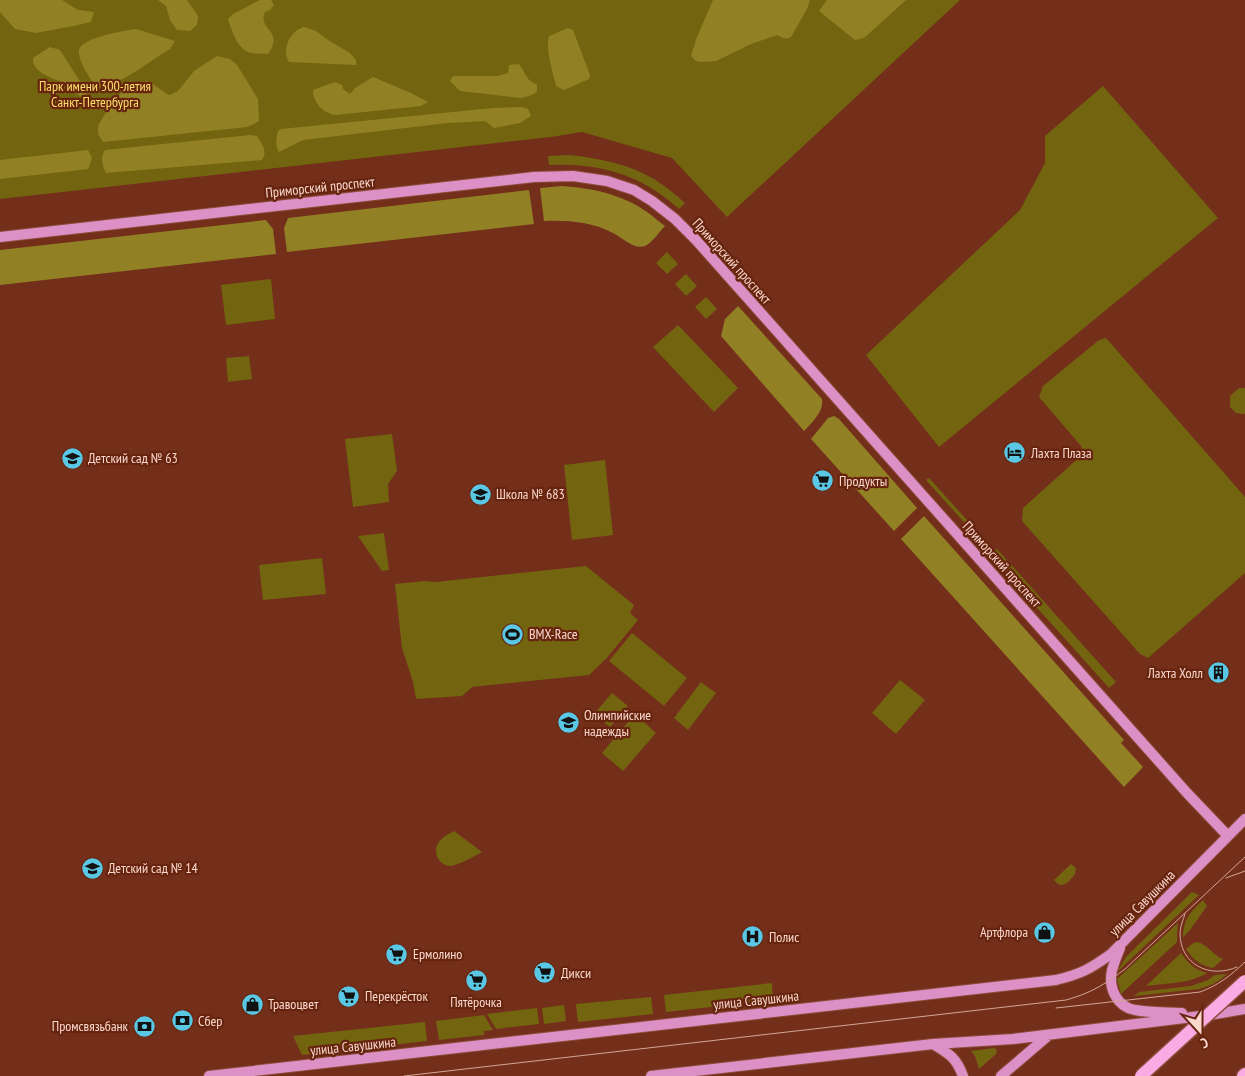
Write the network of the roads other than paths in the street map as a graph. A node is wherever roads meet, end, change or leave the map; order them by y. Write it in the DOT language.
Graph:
graph roads {
  1 [pos="0,237"];
  2 [pos="1245,819"];
  3 [pos="1228,836"];
  4 [pos="1123,943"];
  5 [pos="1245,981"];
  6 [pos="1245,1008"];
  7 [pos="1209,1014"];
  8 [pos="1050,1035"];
  9 [pos="933,1044"];
  10 [pos="208,1076"];
  11 [pos="651,1076"];
  12 [pos="963,1076"];
  13 [pos="1001,1076"];
  14 [pos="1141,1076"];
  1 -- 3 [label="main road, Приморский проспект"];
  2 -- 3 [label="main road, улица Савушкина"];
  3 -- 4 [label="main road, улица Савушкина"];
  4 -- 7 [label="main road"];
  4 -- 10 [label="main road, улица Савушкина"];
  5 -- 14 [label="main road, bridge"];
  6 -- 7 [label="main road"];
  7 -- 8 [label="main road"];
  8 -- 9 [label="main road"];
  8 -- 13 [label="main road"];
  9 -- 11 [label="main road"];
  9 -- 12 [label="main road"];
}
